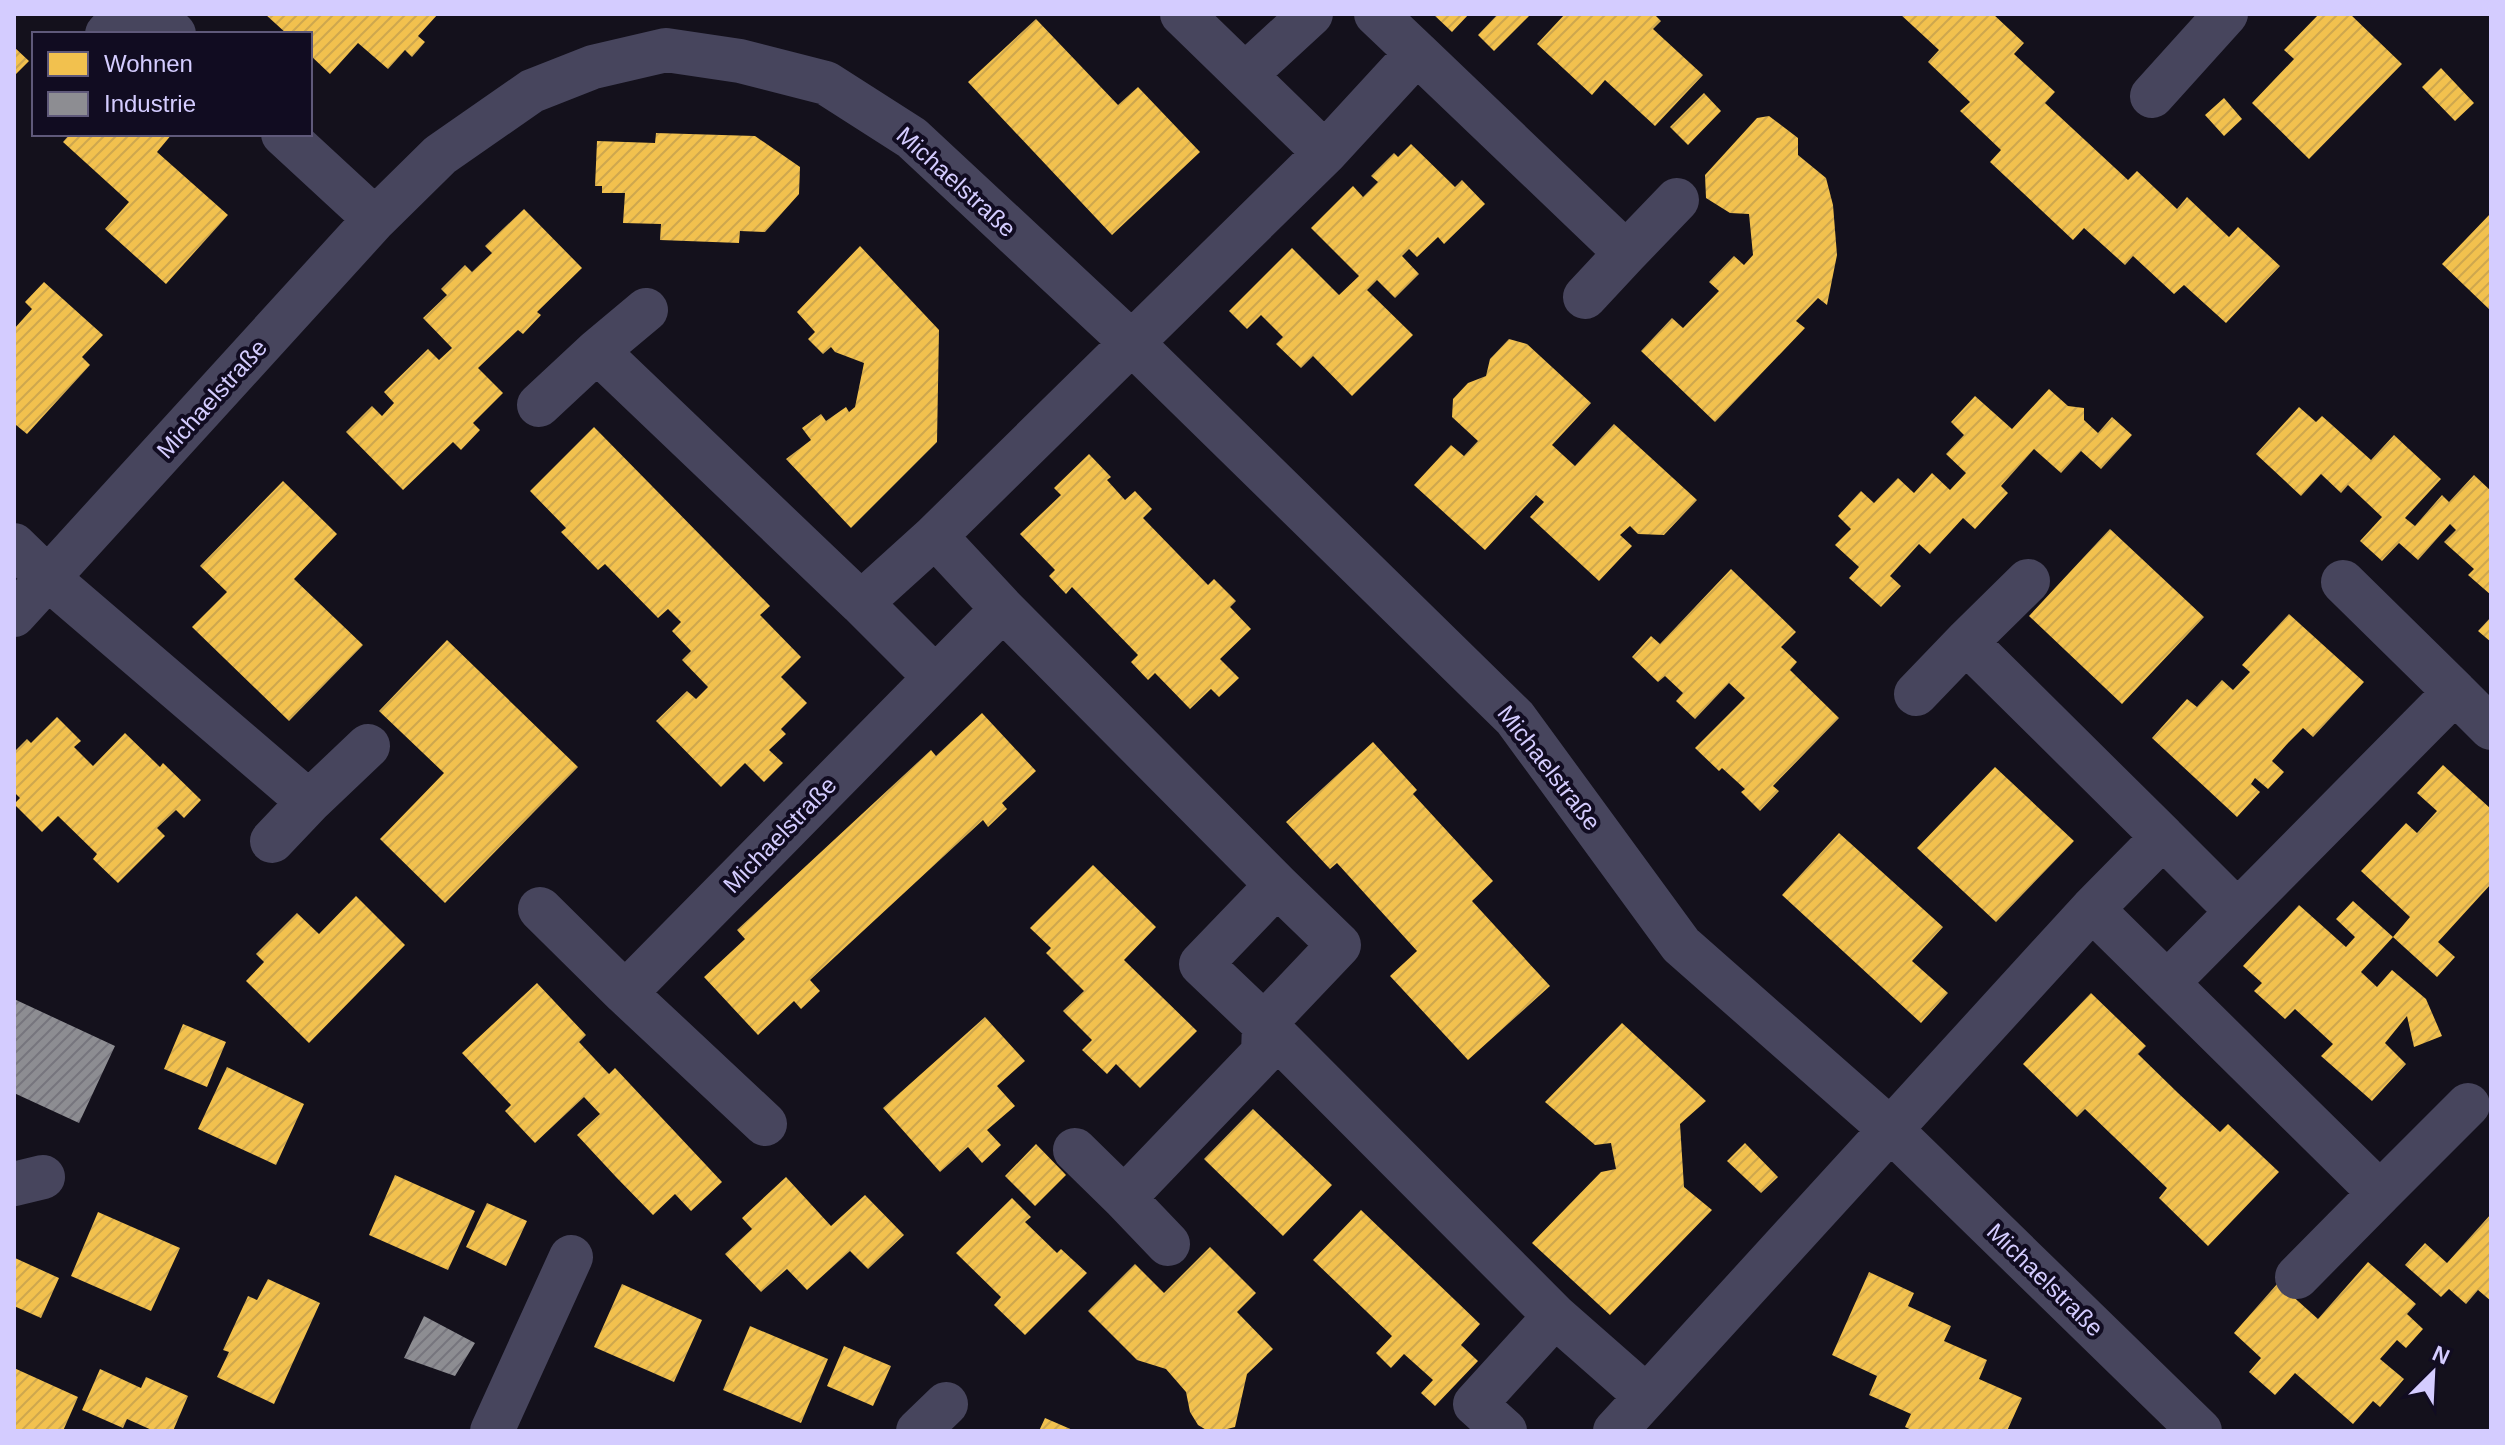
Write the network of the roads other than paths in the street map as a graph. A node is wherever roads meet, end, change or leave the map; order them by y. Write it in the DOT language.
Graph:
graph roads {
  1 [pos="125,14"];
  2 [pos="153,14"];
  3 [pos="1182,14"];
  4 [pos="1311,14"];
  5 [pos="1376,14"];
  6 [pos="2226,14"];
  7 [pos="109,32"];
  8 [pos="172,32"];
  9 [pos="666,32"];
  10 [pos="1417,53"];
  11 [pos="1245,75"];
  12 [pos="2152,96"];
  13 [pos="285,136"];
  14 [pos="1325,153"];
  15 [pos="1677,200"];
  16 [pos="375,219"];
  17 [pos="1626,253"];
  18 [pos="1585,297"];
  19 [pos="646,310"];
  20 [pos="1132,343"];
  21 [pos="597,351"];
  22 [pos="539,405"];
  23 [pos="935,536"];
  24 [pos="14,545"];
  25 [pos="49,579"];
  26 [pos="2028,581"];
  27 [pos="2343,582"];
  28 [pos="861,603"];
  29 [pos="1003,609"];
  30 [pos="14,615"];
  31 [pos="1966,642"];
  32 [pos="935,677"];
  33 [pos="2455,692"];
  34 [pos="1916,694"];
  35 [pos="2491,728"];
  36 [pos="368,746"];
  37 [pos="309,802"];
  38 [pos="2163,837"];
  39 [pos="272,841"];
  40 [pos="1277,885"];
  41 [pos="540,909"];
  42 [pos="2092,909"];
  43 [pos="2237,911"];
  44 [pos="2167,983"];
  45 [pos="625,993"];
  46 [pos="1264,1024"];
  47 [pos="2468,1105"];
  48 [pos="765,1124"];
  49 [pos="1891,1130"];
  50 [pos="1075,1150"];
  51 [pos="2380,1193"];
  52 [pos="1124,1198"];
  53 [pos="1168,1244"];
  54 [pos="571,1257"];
  55 [pos="2297,1277"];
  56 [pos="1555,1316"];
  57 [pos="1646,1396"];
  58 [pos="492,1431"];
  59 [pos="1505,1431"];
  60 [pos="1615,1431"];
  61 [pos="2200,1431"];
  1 -- 7 [label="street"];
  2 -- 8 [label="street"];
  3 -- 11 [label="street"];
  4 -- 11 [label="street"];
  5 -- 10 [label="street"];
  6 -- 12 [label="street"];
  9 -- 16 [label="street, Michaelstraße"];
  9 -- 20 [label="street, Michaelstraße"];
  10 -- 14 [label="street"];
  10 -- 17 [label="street"];
  11 -- 14 [label="street"];
  13 -- 16 [label="street"];
  14 -- 20 [label="street"];
  15 -- 17 [label="street"];
  16 -- 25 [label="street, Michaelstraße"];
  17 -- 18 [label="street"];
  19 -- 21 [label="street"];
  20 -- 23 [label="street"];
  20 -- 49 [label="street, Michaelstraße"];
  21 -- 22 [label="street"];
  21 -- 28 [label="street"];
  23 -- 28 [label="street"];
  23 -- 29 [label="street"];
  24 -- 25 [label="street"];
  25 -- 30 [label="street, Michaelstraße"];
  25 -- 37 [label="street"];
  26 -- 31 [label="street"];
  27 -- 33 [label="street"];
  28 -- 32 [label="street"];
  29 -- 32 [label="street, Michaelstraße"];
  29 -- 40 [label="street"];
  31 -- 34 [label="street"];
  31 -- 38 [label="street"];
  32 -- 45 [label="street, Michaelstraße"];
  33 -- 35 [label="street"];
  33 -- 43 [label="street"];
  36 -- 37 [label="street"];
  37 -- 39 [label="street"];
  38 -- 42 [label="street"];
  38 -- 43 [label="street"];
  40 -- 46 [label="street"];
  40 -- 46 [label="street"];
  41 -- 45 [label="street"];
  42 -- 44 [label="street"];
  42 -- 49 [label="street"];
  43 -- 44 [label="street"];
  44 -- 51 [label="street"];
  45 -- 48 [label="street"];
  46 -- 52 [label="street"];
  46 -- 56 [label="street"];
  47 -- 51 [label="street"];
  49 -- 57 [label="street"];
  49 -- 61 [label="street, Michaelstraße"];
  50 -- 52 [label="street"];
  51 -- 55 [label="street"];
  52 -- 53 [label="street"];
  54 -- 58 [label="street"];
  56 -- 57 [label="street"];
  56 -- 59 [label="street"];
  57 -- 60 [label="street"];
}
